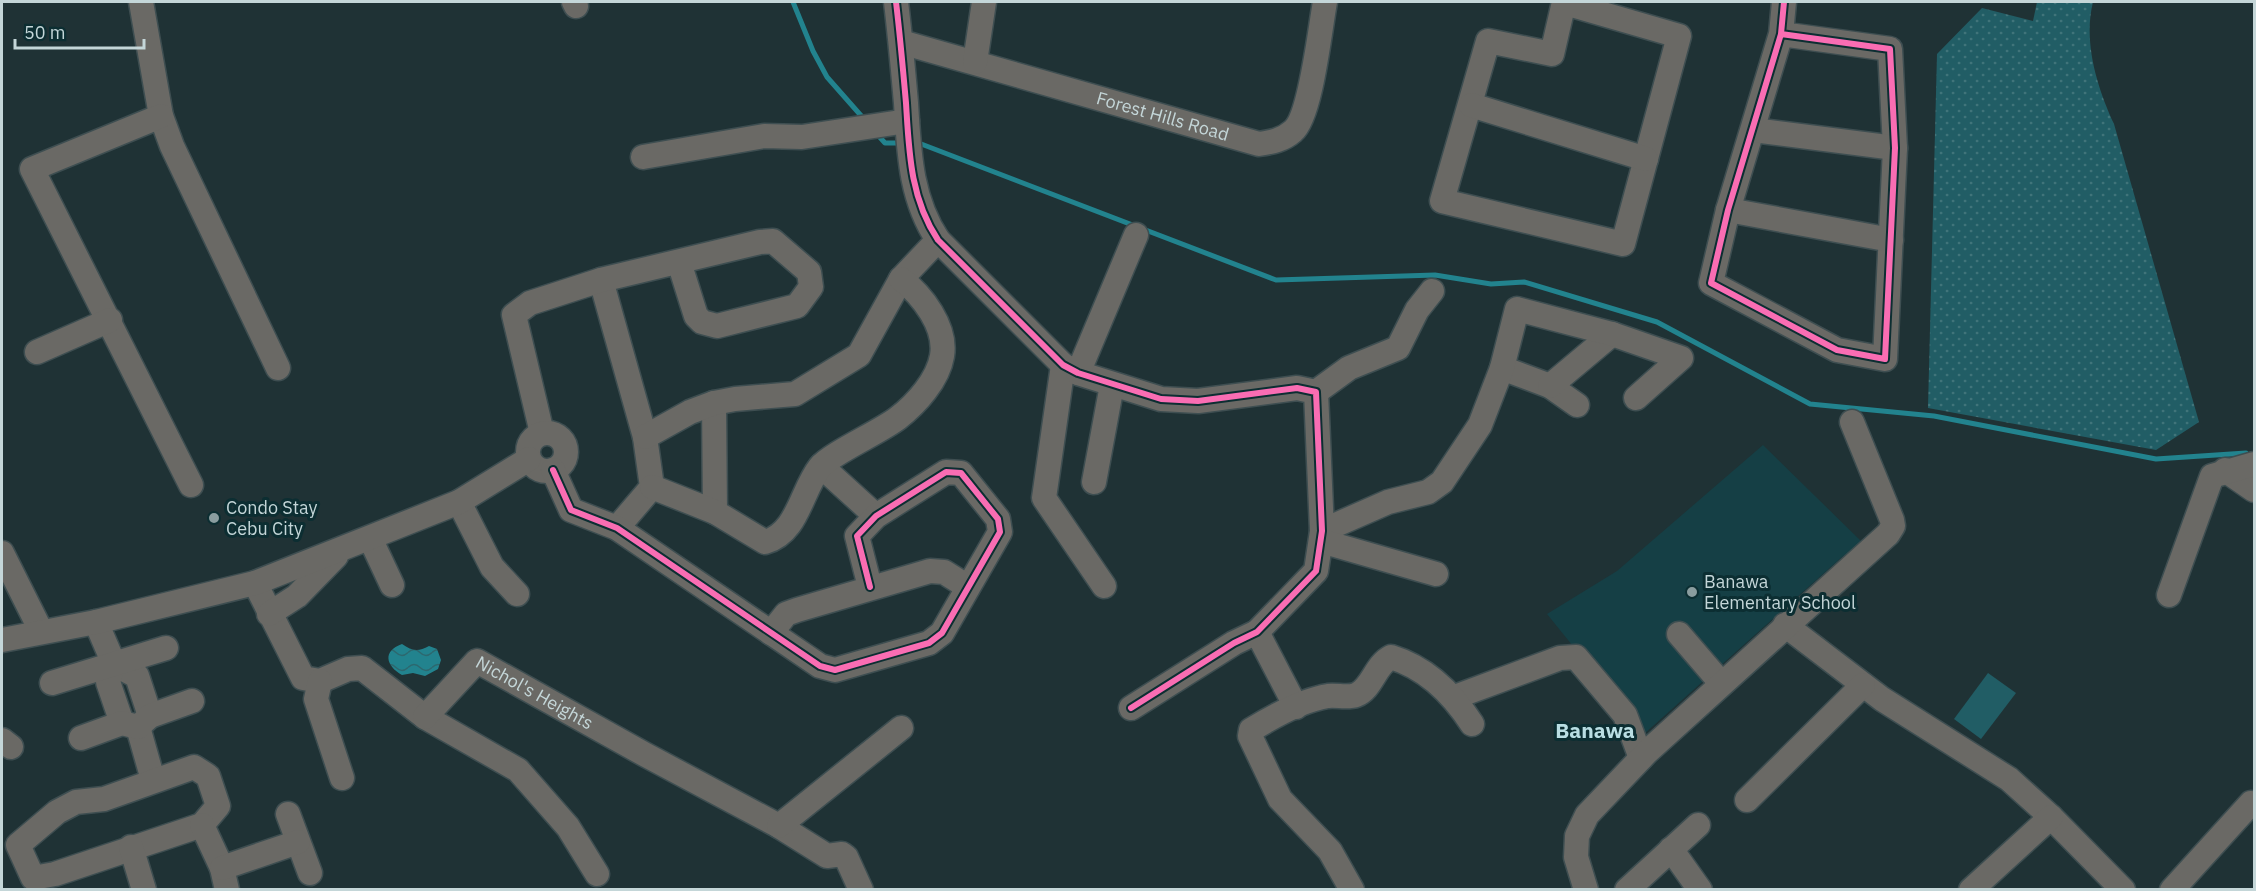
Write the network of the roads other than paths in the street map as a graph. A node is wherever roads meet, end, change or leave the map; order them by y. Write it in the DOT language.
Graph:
graph roads {
  1 [pos="141,2"];
  2 [pos="896,2"];
  3 [pos="984,2"];
  4 [pos="1325,2"];
  5 [pos="1564,2"];
  6 [pos="1784,2"];
  7 [pos="1781,34"];
  8 [pos="901,42"];
  9 [pos="975,62"];
  10 [pos="1471,105"];
  11 [pos="161,116"];
  12 [pos="907,124"];
  13 [pos="1753,130"];
  14 [pos="1895,148"];
  15 [pos="643,157"];
  16 [pos="1646,159"];
  17 [pos="1728,210"];
  18 [pos="1136,235"];
  19 [pos="938,240"];
  20 [pos="1891,240"];
  21 [pos="679,262"];
  22 [pos="901,279"];
  23 [pos="601,280"];
  24 [pos="1432,291"];
  25 [pos="110,320"];
  26 [pos="1612,334"];
  27 [pos="37,352"];
  28 [pos="278,368"];
  29 [pos="1502,368"];
  30 [pos="1070,369"];
  31 [pos="1112,385"];
  32 [pos="1550,386"];
  33 [pos="1316,392"];
  34 [pos="1636,398"];
  35 [pos="714,403"];
  36 [pos="1577,405"];
  37 [pos="1852,422"];
  38 [pos="542,433"];
  39 [pos="645,437"];
  40 [pos="530,459"];
  41 [pos="2254,464"];
  42 [pos="821,466"];
  43 [pos="553,470"];
  44 [pos="2225,470"];
  45 [pos="1094,482"];
  46 [pos="191,484"];
  47 [pos="652,487"];
  48 [pos="2254,490"];
  49 [pos="459,502"];
  50 [pos="715,512"];
  51 [pos="876,516"];
  52 [pos="617,528"];
  53 [pos="1322,536"];
  54 [pos="370,538"];
  55 [pos="342,550"];
  56 [pos="2,553"];
  57 [pos="1436,574"];
  58 [pos="255,583"];
  59 [pos="392,585"];
  60 [pos="1104,586"];
  61 [pos="870,587"];
  62 [pos="968,587"];
  63 [pos="517,594"];
  64 [pos="2169,595"];
  65 [pos="269,614"];
  66 [pos="96,622"];
  67 [pos="1785,625"];
  68 [pos="41,632"];
  69 [pos="1257,632"];
  70 [pos="771,633"];
  71 [pos="1679,634"];
  72 [pos="2,640"];
  73 [pos="166,648"];
  74 [pos="114,664"];
  75 [pos="320,681"];
  76 [pos="52,683"];
  77 [pos="1721,683"];
  78 [pos="1863,685"];
  79 [pos="1455,697"];
  80 [pos="192,701"];
  81 [pos="1296,707"];
  82 [pos="1131,708"];
  83 [pos="425,717"];
  84 [pos="137,722"];
  85 [pos="1472,724"];
  86 [pos="901,728"];
  87 [pos="81,738"];
  88 [pos="1641,758"];
  89 [pos="342,778"];
  90 [pos="153,780"];
  91 [pos="1747,800"];
  92 [pos="2251,803"];
  93 [pos="288,814"];
  94 [pos="2051,817"];
  95 [pos="202,825"];
  96 [pos="1698,825"];
  97 [pos="779,826"];
  98 [pos="298,842"];
  99 [pos="131,847"];
  100 [pos="1671,849"];
  101 [pos="310,873"];
  102 [pos="597,874"];
  103 [pos="224,879"];
  104 [pos="57,882"];
  105 [pos="144,890"];
  106 [pos="861,890"];
  107 [pos="1352,890"];
  108 [pos="1586,890"];
  109 [pos="1628,890"];
  110 [pos="1700,890"];
  111 [pos="1971,890"];
  112 [pos="2123,890"];
  113 [pos="2172,890"];
  1 -- 11 [label="street"];
  2 -- 8 [label="street"];
  3 -- 9 [label="street"];
  4 -- 9 [label="street, Forest Hills Road"];
  5 -- 10 [label="street"];
  5 -- 16 [label="street"];
  6 -- 7 [label="street"];
  7 -- 13 [label="street"];
  7 -- 14 [label="street"];
  8 -- 9 [label="street, Forest Hills Road"];
  8 -- 12 [label="street"];
  10 -- 16 [label="street"];
  10 -- 16 [label="street"];
  11 -- 25 [label="street"];
  11 -- 28 [label="street"];
  12 -- 15 [label="street"];
  12 -- 19 [label="street"];
  13 -- 14 [label="street"];
  13 -- 17 [label="street"];
  14 -- 20 [label="street"];
  17 -- 20 [label="street"];
  17 -- 20 [label="street"];
  18 -- 30 [label="street"];
  19 -- 22 [label="street"];
  19 -- 30 [label="street"];
  21 -- 21 [label="street"];
  21 -- 23 [label="street"];
  22 -- 35 [label="street"];
  22 -- 42 [label="street"];
  23 -- 38 [label="street"];
  23 -- 39 [label="street"];
  24 -- 33 [label="street"];
  25 -- 27 [label="street"];
  25 -- 46 [label="street"];
  26 -- 29 [label="street"];
  26 -- 32 [label="street"];
  26 -- 34 [label="street"];
  29 -- 32 [label="street"];
  29 -- 53 [label="street"];
  30 -- 31 [label="street"];
  30 -- 60 [label="street"];
  31 -- 33 [label="street"];
  31 -- 45 [label="street"];
  32 -- 36 [label="street"];
  33 -- 53 [label="street"];
  35 -- 39 [label="street"];
  35 -- 50 [label="street"];
  37 -- 67 [label="street"];
  38 -- 40 [label="street"];
  38 -- 43 [label="street"];
  39 -- 47 [label="street"];
  40 -- 43 [label="street"];
  40 -- 49 [label="street"];
  41 -- 44 [label="street"];
  42 -- 50 [label="street"];
  42 -- 51 [label="street"];
  43 -- 52 [label="street"];
  44 -- 48 [label="street"];
  44 -- 64 [label="street"];
  47 -- 50 [label="street"];
  47 -- 52 [label="street"];
  49 -- 54 [label="street"];
  49 -- 63 [label="street"];
  51 -- 61 [label="street"];
  51 -- 62 [label="street"];
  52 -- 70 [label="street"];
  53 -- 57 [label="street"];
  53 -- 69 [label="street"];
  54 -- 55 [label="street"];
  54 -- 59 [label="street"];
  55 -- 58 [label="street"];
  55 -- 65 [label="street"];
  56 -- 68 [label="street"];
  58 -- 65 [label="street"];
  58 -- 66 [label="street"];
  61 -- 62 [label="street"];
  61 -- 70 [label="street"];
  62 -- 70 [label="street"];
  65 -- 75 [label="street"];
  66 -- 68 [label="street"];
  66 -- 74 [label="street"];
  67 -- 77 [label="street"];
  67 -- 78 [label="street"];
  68 -- 72 [label="street"];
  69 -- 81 [label="street"];
  69 -- 82 [label="street"];
  71 -- 77 [label="street"];
  73 -- 74 [label="street"];
  74 -- 76 [label="street"];
  74 -- 84 [label="street"];
  75 -- 83 [label="street"];
  75 -- 89 [label="street"];
  77 -- 88 [label="street"];
  78 -- 91 [label="street"];
  78 -- 94 [label="street"];
  79 -- 81 [label="street"];
  79 -- 85 [label="street"];
  79 -- 88 [label="street"];
  80 -- 84 [label="street"];
  81 -- 107 [label="street"];
  83 -- 97 [label="street, Nichol's Heights"];
  83 -- 102 [label="street"];
  84 -- 87 [label="street"];
  84 -- 90 [label="street"];
  86 -- 97 [label="street"];
  88 -- 108 [label="street"];
  90 -- 95 [label="street"];
  90 -- 104 [label="street"];
  92 -- 113 [label="street"];
  93 -- 98 [label="street"];
  94 -- 111 [label="street"];
  94 -- 112 [label="street"];
  95 -- 99 [label="street"];
  95 -- 103 [label="street"];
  96 -- 100 [label="street"];
  97 -- 106 [label="street, Nichol's Heights"];
  98 -- 101 [label="street"];
  98 -- 103 [label="street"];
  99 -- 104 [label="street"];
  99 -- 105 [label="street"];
  100 -- 109 [label="street"];
  100 -- 110 [label="street"];
}
